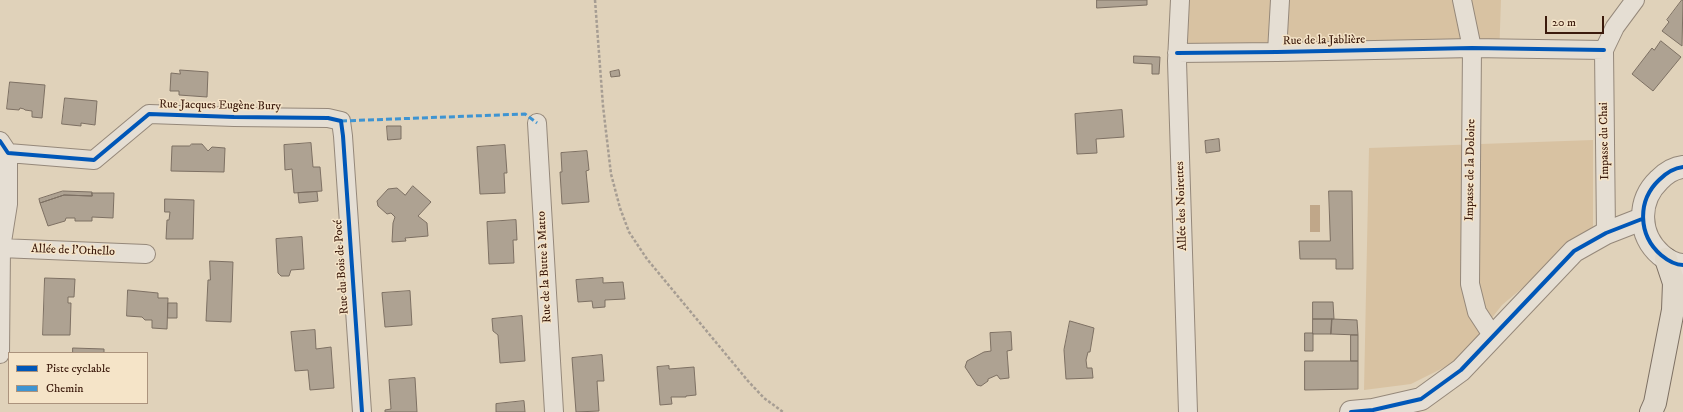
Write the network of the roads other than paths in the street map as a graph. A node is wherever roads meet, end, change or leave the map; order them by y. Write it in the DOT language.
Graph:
graph roads {
  1 [pos="1180,0"];
  2 [pos="1280,0"];
  3 [pos="1462,0"];
  4 [pos="1635,0"];
  5 [pos="1472,48"];
  6 [pos="1604,50"];
  7 [pos="1276,52"];
  8 [pos="1178,53"];
  9 [pos="341,121"];
  10 [pos="537,123"];
  11 [pos="4,147"];
  12 [pos="1683,167"];
  13 [pos="1642,219"];
  14 [pos="1606,233"];
  15 [pos="1,248"];
  16 [pos="146,254"];
  17 [pos="1674,262"];
  18 [pos="1492,335"];
  19 [pos="0,354"];
  20 [pos="362,412"];
  21 [pos="554,412"];
  22 [pos="1188,412"];
  23 [pos="1350,412"];
  24 [pos="1651,412"];
  1 -- 8 [label="street, Allée des Noirettes"];
  2 -- 7 [label="street"];
  3 -- 5 [label="street, Impasse de la Doloire"];
  4 -- 6 [label="street, Impasse du Chai"];
  5 -- 6 [label="street"];
  5 -- 7 [label="street, Rue de la Jablière"];
  5 -- 18 [label="street, Impasse de la Doloire"];
  6 -- 14 [label="street, Impasse du Chai"];
  7 -- 8 [label="street, Rue de la Jablière"];
  8 -- 22 [label="street, Allée des Noirettes"];
  9 -- 11 [label="street, Rue Jacques Eugène Bury"];
  9 -- 20 [label="street, Rue du Bois de Pocé"];
  10 -- 21 [label="street, Rue de la Butte à Matto"];
  11 -- 15 [label="street, Rue Jacques Eugène Bury"];
  12 -- 13 [label="street"];
  13 -- 14 [label="street"];
  13 -- 17 [label="street"];
  14 -- 18 [label="street"];
  15 -- 16 [label="street, Allée de l'Othello"];
  15 -- 19 [label="street, Rue Jacques Eugène Bury"];
  17 -- 24 [label="highway"];
  18 -- 23 [label="street"];
}
